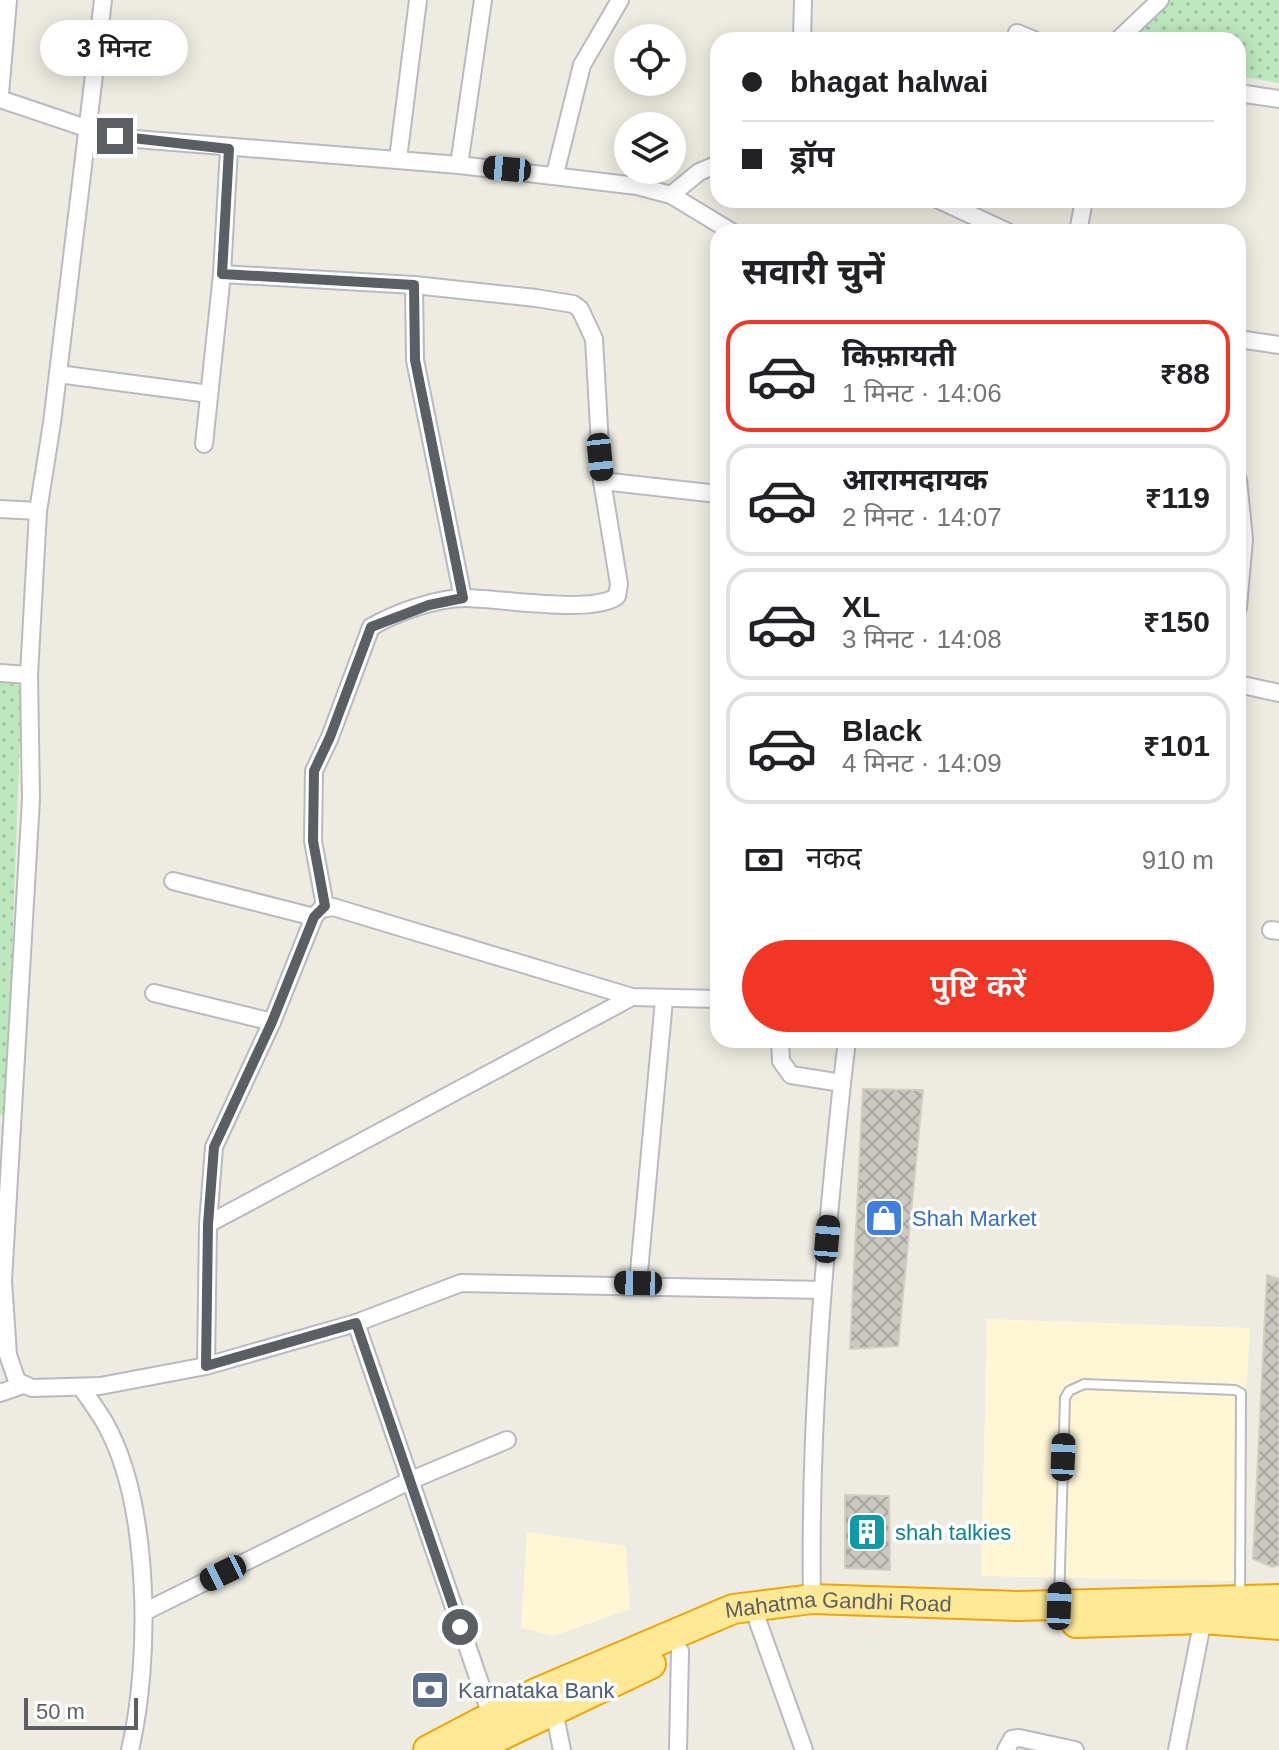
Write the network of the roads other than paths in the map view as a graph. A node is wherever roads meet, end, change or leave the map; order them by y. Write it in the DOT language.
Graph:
graph roads {
  1 [pos="8,0"];
  2 [pos="103,0"];
  3 [pos="418,0"];
  4 [pos="479,0"];
  5 [pos="620,0"];
  6 [pos="803,0"];
  7 [pos="1160,0"];
  8 [pos="802,32"];
  9 [pos="1126,32"];
  10 [pos="1246,94"];
  11 [pos="0,97"];
  12 [pos="1279,99"];
  13 [pos="86,128"];
  14 [pos="229,149"];
  15 [pos="398,159"];
  16 [pos="459,165"];
  17 [pos="710,167"];
  18 [pos="555,174"];
  19 [pos="671,195"];
  20 [pos="956,208"];
  21 [pos="719,224"];
  22 [pos="991,224"];
  23 [pos="222,274"];
  24 [pos="414,285"];
  25 [pos="1246,340"];
  26 [pos="1279,345"];
  27 [pos="58,374"];
  28 [pos="209,394"];
  29 [pos="204,444"];
  30 [pos="602,481"];
  31 [pos="710,493"];
  32 [pos="0,509"];
  33 [pos="38,511"];
  34 [pos="463,598"];
  35 [pos="0,673"];
  36 [pos="29,675"];
  37 [pos="1246,686"];
  38 [pos="1279,693"];
  39 [pos="173,881"];
  40 [pos="320,912"];
  41 [pos="154,993"];
  42 [pos="632,997"];
  43 [pos="710,999"];
  44 [pos="664,1000"];
  45 [pos="272,1022"];
  46 [pos="780,1048"];
  47 [pos="846,1048"];
  48 [pos="7,1069"];
  49 [pos="842,1083"];
  50 [pos="5,1128"];
  51 [pos="208,1224"];
  52 [pos="638,1283"];
  53 [pos="822,1290"];
  54 [pos="1,1303"];
  55 [pos="356,1323"];
  56 [pos="206,1366"];
  57 [pos="23,1385"];
  58 [pos="81,1387"];
  59 [pos="0,1393"];
  60 [pos="507,1440"];
  61 [pos="409,1481"];
  62 [pos="812,1599"];
  63 [pos="1279,1599"];
  64 [pos="1240,1600"];
  65 [pos="1059,1606"];
  66 [pos="144,1612"];
  67 [pos="1203,1619"];
  68 [pos="758,1622"];
  69 [pos="1279,1625"];
  70 [pos="680,1651"];
  71 [pos="554,1711"];
  72 [pos="491,1715"];
  73 [pos="130,1750"];
  74 [pos="428,1750"];
  75 [pos="471,1750"];
  76 [pos="562,1750"];
  77 [pos="678,1750"];
  78 [pos="804,1750"];
  79 [pos="1006,1750"];
  80 [pos="1075,1750"];
  81 [pos="1177,1750"];
  1 -- 11 [label="street"];
  2 -- 13 [label="street"];
  3 -- 15 [label="street"];
  4 -- 16 [label="street"];
  5 -- 18 [label="street"];
  6 -- 8 [label="street"];
  7 -- 9 [label="street"];
  10 -- 12 [label="street"];
  11 -- 13 [label="street"];
  13 -- 14 [label="street"];
  13 -- 27 [label="street"];
  14 -- 15 [label="street"];
  14 -- 23 [label="street"];
  15 -- 16 [label="street"];
  16 -- 18 [label="street"];
  17 -- 19 [label="street"];
  18 -- 19 [label="street"];
  19 -- 21 [label="street"];
  20 -- 22 [label="street"];
  23 -- 24 [label="street"];
  23 -- 28 [label="street"];
  24 -- 30 [label="street"];
  24 -- 34 [label="street"];
  25 -- 26 [label="street"];
  27 -- 28 [label="street"];
  27 -- 33 [label="street"];
  28 -- 29 [label="street"];
  30 -- 31 [label="street"];
  30 -- 34 [label="street"];
  32 -- 33 [label="street"];
  33 -- 36 [label="street"];
  34 -- 40 [label="street"];
  35 -- 36 [label="street"];
  36 -- 48 [label="street"];
  37 -- 38 [label="street"];
  39 -- 40 [label="street"];
  40 -- 42 [label="street"];
  40 -- 45 [label="street"];
  41 -- 45 [label="street"];
  42 -- 44 [label="street"];
  42 -- 51 [label="street"];
  43 -- 44 [label="street"];
  44 -- 52 [label="street"];
  45 -- 51 [label="street"];
  46 -- 49 [label="street"];
  47 -- 49 [label="street"];
  48 -- 50 [label="street"];
  49 -- 53 [label="street"];
  50 -- 54 [label="street"];
  51 -- 56 [label="street"];
  52 -- 53 [label="street"];
  52 -- 55 [label="street"];
  53 -- 62 [label="street"];
  54 -- 57 [label="street"];
  55 -- 56 [label="street"];
  55 -- 61 [label="street"];
  56 -- 58 [label="street"];
  57 -- 58 [label="street"];
  57 -- 59 [label="street"];
  58 -- 66 [label="street"];
  60 -- 61 [label="street"];
  61 -- 66 [label="street"];
  61 -- 72 [label="street"];
  62 -- 65 [label="highway, Mahatma Gandhi Road"];
  62 -- 72 [label="highway, Mahatma Gandhi Road"];
  63 -- 64 [label="highway, Mahatma Gandhi Road"];
  64 -- 65 [label="highway, Mahatma Gandhi Road"];
  64 -- 65 [label="lane"];
  66 -- 73 [label="street"];
  67 -- 68 [label="highway, Mahatma Gandhi Road"];
  67 -- 69 [label="highway, Mahatma Gandhi Road"];
  67 -- 81 [label="street"];
  68 -- 70 [label="highway, Mahatma Gandhi Road"];
  68 -- 78 [label="street"];
  70 -- 71 [label="highway, Mahatma Gandhi Road"];
  70 -- 77 [label="street"];
  71 -- 75 [label="highway, Mahatma Gandhi Road"];
  71 -- 76 [label="street"];
  72 -- 74 [label="highway, Mahatma Gandhi Road"];
  79 -- 80 [label="street"];
}
